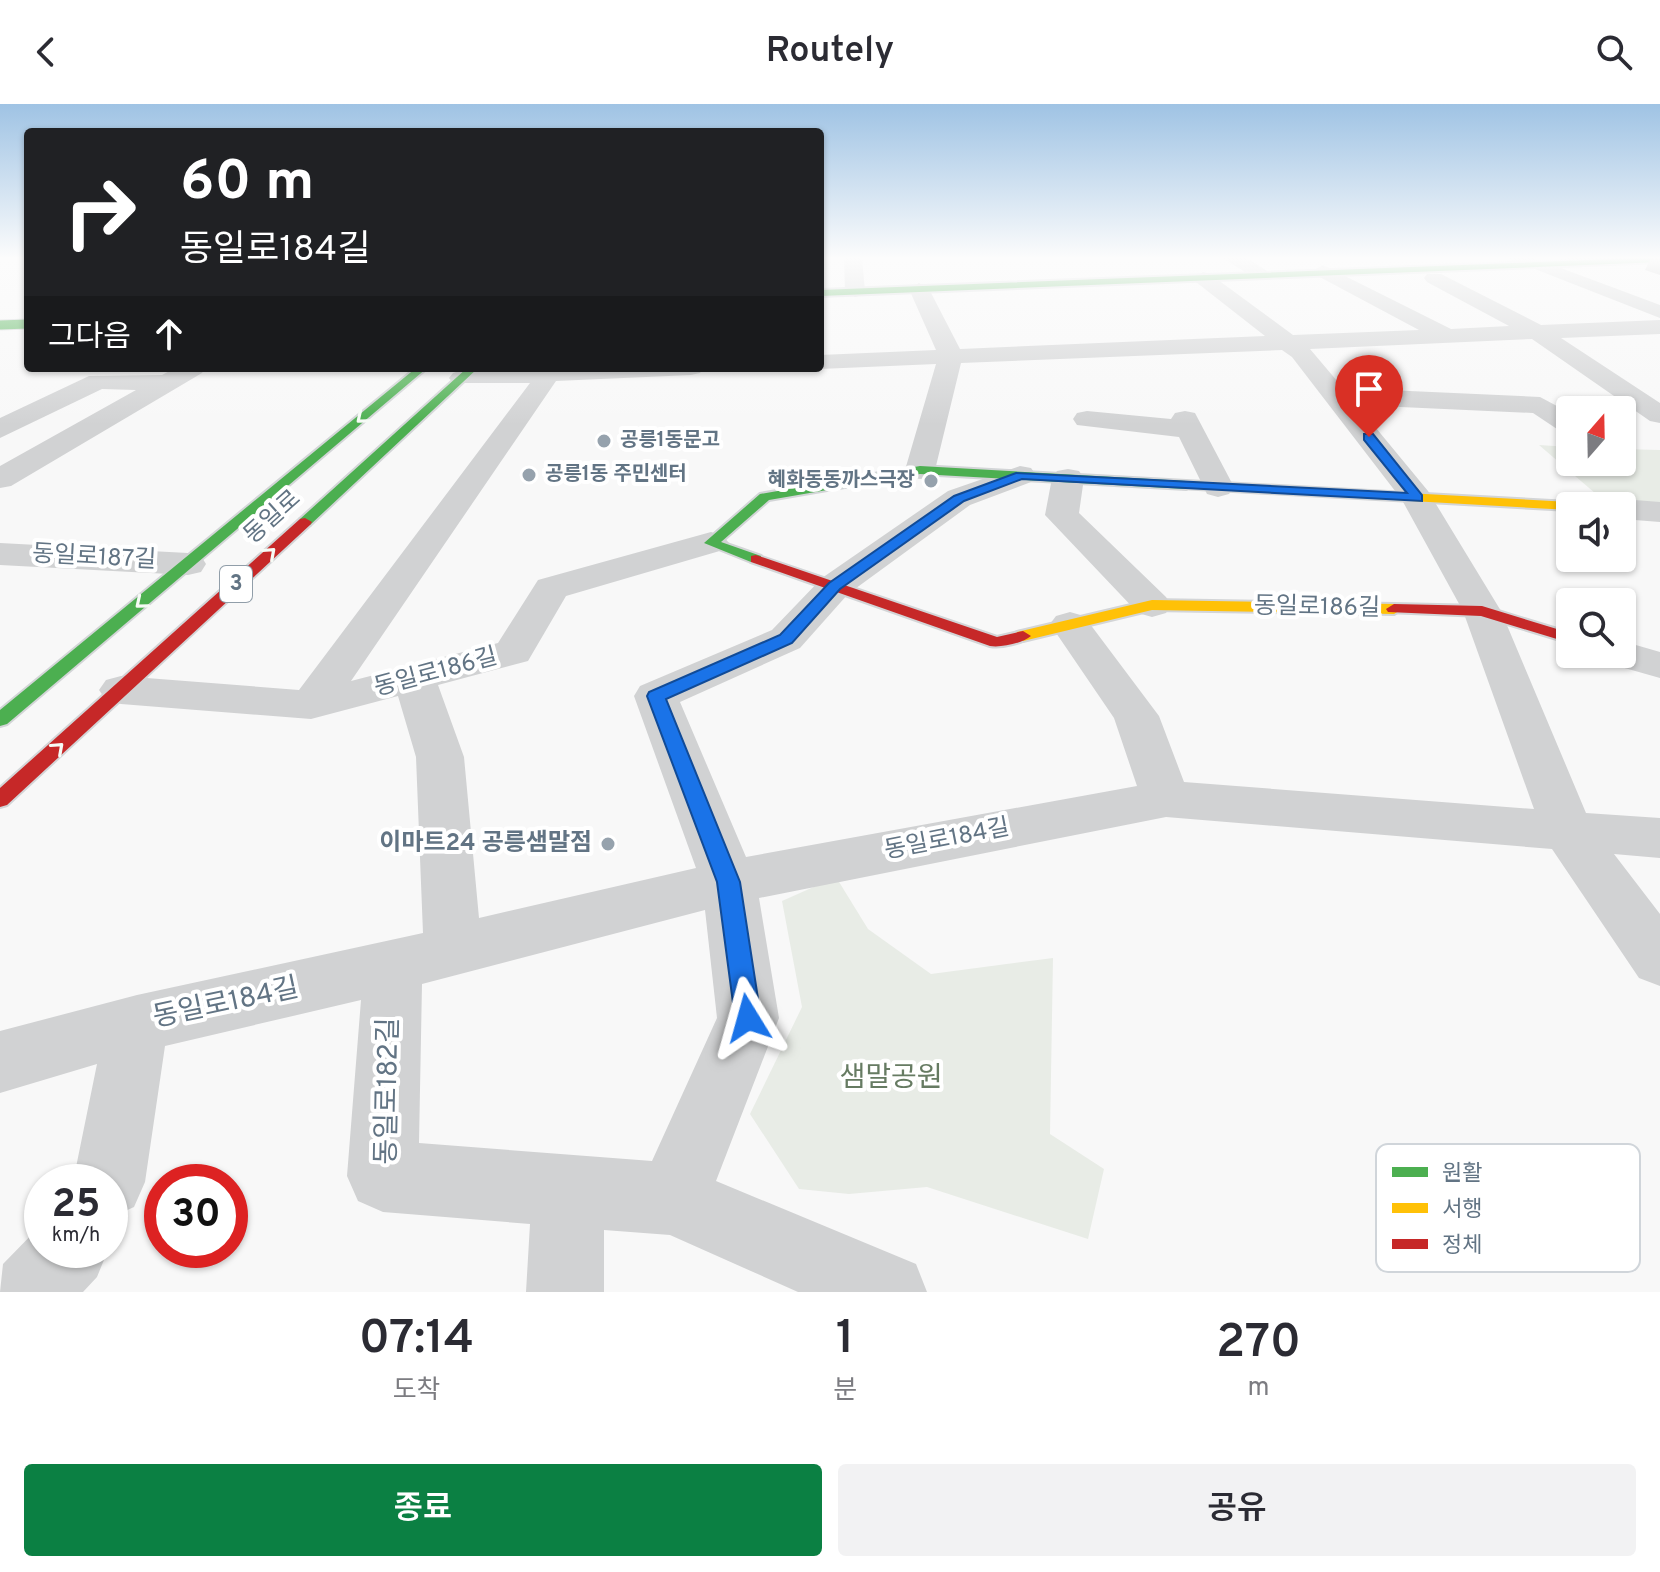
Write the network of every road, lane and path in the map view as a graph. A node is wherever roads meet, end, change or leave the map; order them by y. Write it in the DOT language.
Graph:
graph roads {
  1 [pos="931,313"];
  2 [pos="1250,313"];
  3 [pos="1403,313"];
  4 [pos="1502,313"];
  5 [pos="1660,327"];
  6 [pos="1537,332"];
  7 [pos="1446,336"];
  8 [pos="1288,342"];
  9 [pos="951,356"];
  10 [pos="824,362"];
  11 [pos="186,372"];
  12 [pos="417,372"];
  13 [pos="596,372"];
  14 [pos="468,373"];
  15 [pos="549,374"];
  16 [pos="167,383"];
  17 [pos="1336,396"];
  18 [pos="1660,415"];
  19 [pos="1556,416"];
  20 [pos="1636,426"];
  21 [pos="1660,426"];
  22 [pos="0,429"];
  23 [pos="0,450"];
  24 [pos="46,453"];
  25 [pos="920,470"];
  26 [pos="1020,475"];
  27 [pos="0,479"];
  28 [pos="1078,479"];
  29 [pos="1218,487"];
  30 [pos="1417,498"];
  31 [pos="1556,505"];
  32 [pos="1636,510"];
  33 [pos="1660,512"];
  34 [pos="711,543"];
  35 [pos="0,554"];
  36 [pos="188,564"];
  37 [pos="835,586"];
  38 [pos="1152,605"];
  39 [pos="1482,611"];
  40 [pos="1070,624"];
  41 [pos="1556,634"];
  42 [pos="1636,658"];
  43 [pos="1660,665"];
  44 [pos="414,678"];
  45 [pos="121,690"];
  46 [pos="311,705"];
  47 [pos="0,720"];
  48 [pos="1166,799"];
  49 [pos="0,800"];
  50 [pos="1569,833"];
  51 [pos="1660,838"];
  52 [pos="729,882"];
  53 [pos="423,958"];
  54 [pos="1660,960"];
  55 [pos="137,1024"];
  56 [pos="0,1062"];
  57 [pos="112,1164"];
  58 [pos="568,1192"];
  59 [pos="672,1199"];
  60 [pos="53,1268"];
  61 [pos="31,1292"];
  62 [pos="565,1292"];
  63 [pos="888,1292"];
  1 -- 9 [label="street"];
  2 -- 8 [label="street"];
  3 -- 7 [label="street"];
  4 -- 6 [label="street"];
  5 -- 6 [label="street"];
  6 -- 7 [label="street"];
  6 -- 18 [label="street"];
  7 -- 8 [label="street"];
  8 -- 9 [label="street"];
  8 -- 17 [label="street"];
  9 -- 10 [label="street"];
  9 -- 25 [label="street"];
  11 -- 16 [label="street"];
  12 -- 36 [label="main road, 동일로 / 3, one-way"];
  13 -- 15 [label="street"];
  14 -- 15 [label="street"];
  45 -- 14 [label="main road, 동일로 / 3, one-way"];
  15 -- 46 [label="street, 동일로186길"];
  16 -- 22 [label="street"];
  16 -- 24 [label="street"];
  17 -- 19 [label="street"];
  17 -- 30 [label="street"];
  20 -- 21 [label="street"];
  23 -- 24 [label="street"];
  24 -- 27 [label="street"];
  25 -- 26 [label="main road, 동일로186길"];
  25 -- 34 [label="main road, 동일로186길"];
  26 -- 28 [label="main road, 동일로186길"];
  26 -- 37 [label="street, 동일로186길"];
  28 -- 29 [label="main road, 동일로186길"];
  28 -- 29 [label="street"];
  28 -- 38 [label="street"];
  29 -- 30 [label="main road, 동일로186길"];
  30 -- 31 [label="main road, 동일로186길"];
  30 -- 39 [label="street"];
  32 -- 33 [label="street"];
  34 -- 37 [label="main road, 동일로186길"];
  34 -- 44 [label="street, 동일로186길"];
  35 -- 36 [label="street, 동일로187길"];
  36 -- 47 [label="main road, 동일로 / 3, one-way"];
  37 -- 40 [label="main road, 동일로186길"];
  37 -- 52 [label="street"];
  38 -- 39 [label="main road, 동일로186길"];
  38 -- 40 [label="main road, 동일로186길"];
  39 -- 41 [label="main road, 동일로186길"];
  39 -- 50 [label="street"];
  40 -- 48 [label="street"];
  42 -- 43 [label="street"];
  44 -- 46 [label="street, 동일로186길"];
  44 -- 53 [label="street"];
  45 -- 46 [label="street, 동일로186길"];
  49 -- 45 [label="main road, 동일로 / 3, one-way"];
  48 -- 50 [label="street, 동일로184길"];
  48 -- 52 [label="street, 동일로184길"];
  50 -- 51 [label="street, 동일로184길"];
  50 -- 54 [label="street"];
  52 -- 53 [label="street, 동일로184길"];
  52 -- 59 [label="street"];
  53 -- 55 [label="street, 동일로184길"];
  53 -- 58 [label="street, 동일로182길"];
  55 -- 56 [label="street, 동일로184길"];
  55 -- 57 [label="street"];
  58 -- 59 [label="street, 동일로182길"];
  58 -- 62 [label="street"];
  59 -- 63 [label="street, 동일로182길"];
  60 -- 61 [label="street"];
}
